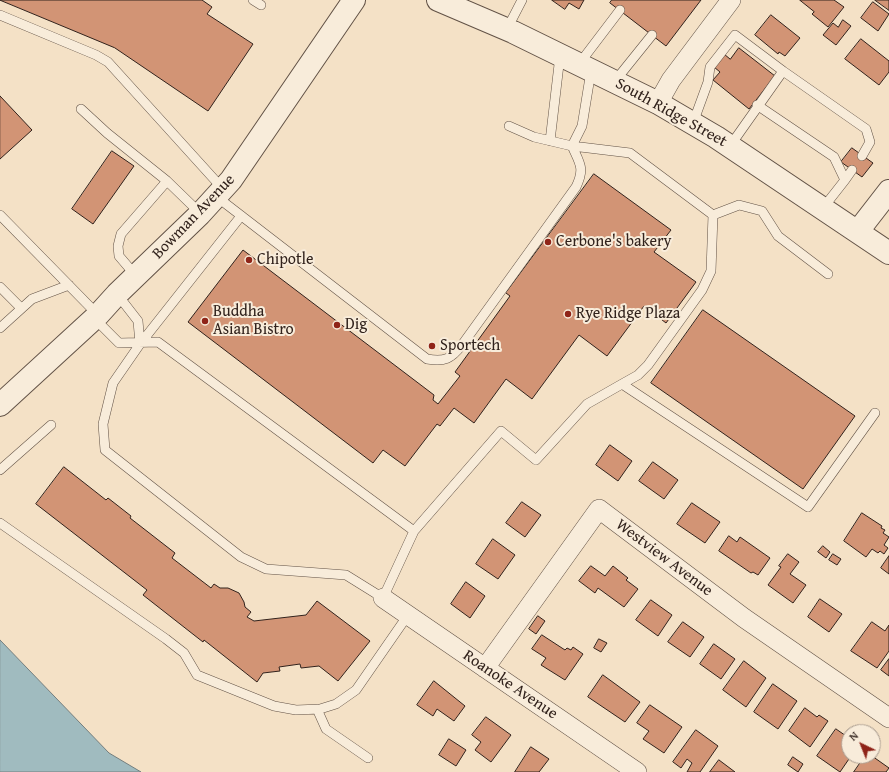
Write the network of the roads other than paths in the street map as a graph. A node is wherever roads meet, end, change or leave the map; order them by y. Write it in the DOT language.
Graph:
graph roads {
  1 [pos="253,0"];
  2 [pos="354,0"];
  3 [pos="438,0"];
  4 [pos="522,0"];
  5 [pos="731,0"];
  6 [pos="261,5"];
  7 [pos="620,10"];
  8 [pos="0,15"];
  9 [pos="507,30"];
  10 [pos="652,35"];
  11 [pos="577,63"];
  12 [pos="783,71"];
  13 [pos="615,81"];
  14 [pos="658,103"];
  15 [pos="757,105"];
  16 [pos="81,109"];
  17 [pos="693,123"];
  18 [pos="509,126"];
  19 [pos="550,141"];
  20 [pos="572,146"];
  21 [pos="730,146"];
  22 [pos="862,156"];
  23 [pos="852,170"];
  24 [pos="845,180"];
  25 [pos="167,181"];
  26 [pos="889,191"];
  27 [pos="220,193"];
  28 [pos="824,208"];
  29 [pos="200,214"];
  30 [pos="0,215"];
  31 [pos="713,215"];
  32 [pos="241,216"];
  33 [pos="858,231"];
  34 [pos="889,252"];
  35 [pos="828,274"];
  36 [pos="136,276"];
  37 [pos="69,285"];
  38 [pos="0,287"];
  39 [pos="117,294"];
  40 [pos="21,308"];
  41 [pos="97,317"];
  42 [pos="0,328"];
  43 [pos="140,344"];
  44 [pos="622,384"];
  45 [pos="0,405"];
  46 [pos="875,414"];
  47 [pos="51,425"];
  48 [pos="0,470"];
  49 [pos="0,523"];
  50 [pos="414,530"];
  51 [pos="383,598"];
  52 [pos="408,615"];
  53 [pos="486,668"];
  54 [pos="316,709"];
  55 [pos="889,718"];
  56 [pos="368,758"];
  57 [pos="637,772"];
  1 -- 6 [label="lane"];
  2 -- 27 [label="street, Bowman Avenue"];
  3 -- 9 [label="street, South Ridge Street"];
  4 -- 9 [label="lane"];
  5 -- 14 [label="street"];
  7 -- 11 [label="lane"];
  8 -- 27 [label="lane"];
  9 -- 11 [label="street, South Ridge Street"];
  10 -- 13 [label="lane"];
  11 -- 13 [label="street, South Ridge Street"];
  11 -- 19 [label="lane"];
  11 -- 20 [label="lane"];
  12 -- 15 [label="lane"];
  12 -- 17 [label="lane"];
  12 -- 22 [label="lane"];
  13 -- 14 [label="street, South Ridge Street"];
  14 -- 17 [label="street, South Ridge Street"];
  15 -- 21 [label="lane"];
  15 -- 24 [label="lane"];
  16 -- 25 [label="lane"];
  17 -- 21 [label="street, South Ridge Street"];
  18 -- 19 [label="lane"];
  19 -- 20 [label="lane"];
  20 -- 31 [label="lane"];
  20 -- 32 [label="lane"];
  21 -- 28 [label="street, South Ridge Street"];
  23 -- 24 [label="lane"];
  24 -- 28 [label="lane"];
  25 -- 29 [label="lane"];
  25 -- 36 [label="lane"];
  26 -- 33 [label="street"];
  27 -- 29 [label="street, Bowman Avenue"];
  27 -- 32 [label="lane"];
  28 -- 33 [label="street, South Ridge Street"];
  29 -- 36 [label="street, Bowman Avenue"];
  30 -- 37 [label="lane"];
  31 -- 35 [label="lane"];
  31 -- 44 [label="lane"];
  32 -- 43 [label="lane"];
  33 -- 34 [label="street, South Ridge Street"];
  36 -- 39 [label="street, Bowman Avenue"];
  37 -- 40 [label="lane"];
  37 -- 41 [label="lane"];
  38 -- 40 [label="lane"];
  39 -- 41 [label="street, Bowman Avenue"];
  39 -- 43 [label="lane"];
  40 -- 42 [label="lane"];
  41 -- 43 [label="lane"];
  41 -- 45 [label="street, Bowman Avenue"];
  43 -- 50 [label="lane"];
  43 -- 51 [label="lane"];
  44 -- 46 [label="lane"];
  44 -- 50 [label="lane"];
  47 -- 48 [label="lane"];
  49 -- 54 [label="lane"];
  50 -- 51 [label="lane"];
  51 -- 52 [label="street, Roanoke Avenue"];
  52 -- 53 [label="street, Roanoke Avenue"];
  52 -- 54 [label="lane"];
  53 -- 55 [label="street, Westview Avenue"];
  53 -- 57 [label="street, Roanoke Avenue"];
  54 -- 56 [label="lane"];
}
